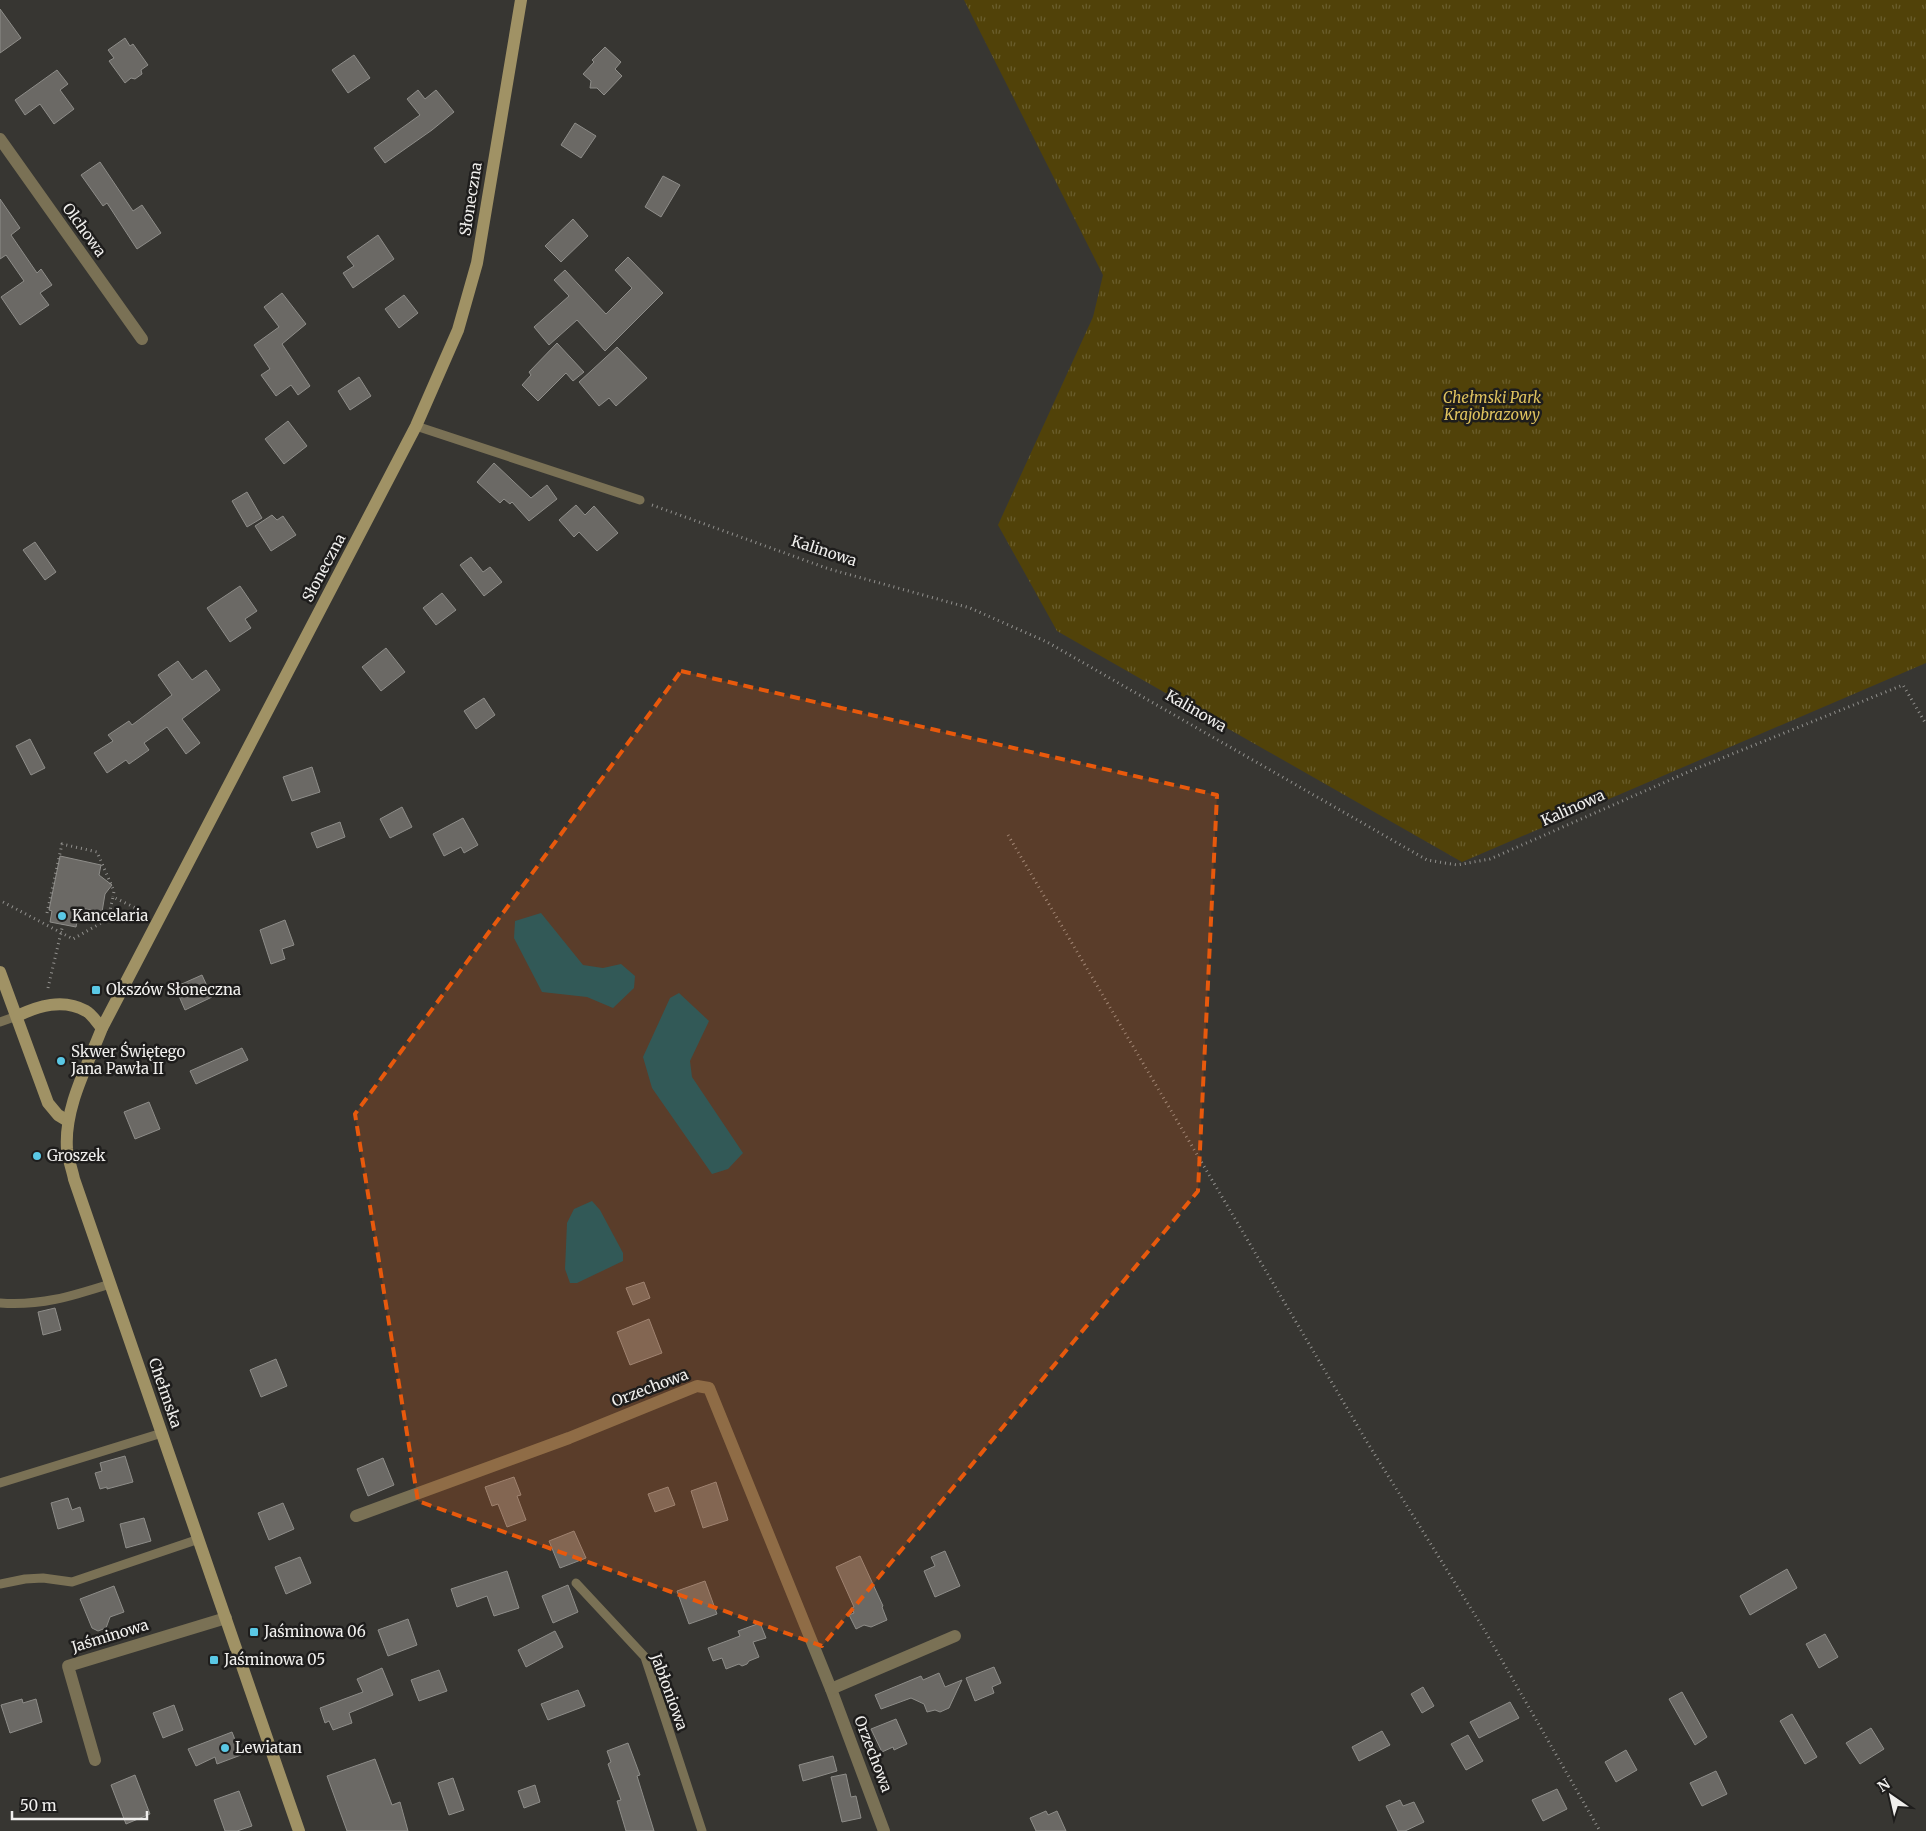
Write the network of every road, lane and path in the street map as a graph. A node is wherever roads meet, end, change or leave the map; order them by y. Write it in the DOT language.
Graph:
graph roads {
  1 [pos="521,0"];
  2 [pos="0,139"];
  3 [pos="142,339"];
  4 [pos="416,426"];
  5 [pos="640,500"];
  6 [pos="1926,724"];
  7 [pos="1008,835"];
  8 [pos="113,897"];
  9 [pos="3,902"];
  10 [pos="142,911"];
  11 [pos="47,913"];
  12 [pos="63,924"];
  13 [pos="61,932"];
  14 [pos="0,972"];
  15 [pos="48,988"];
  16 [pos="17,1016"];
  17 [pos="0,1022"];
  18 [pos="102,1028"];
  19 [pos="68,1121"];
  20 [pos="110,1284"];
  21 [pos="0,1303"];
  22 [pos="162,1433"];
  23 [pos="0,1483"];
  24 [pos="356,1516"];
  25 [pos="199,1539"];
  26 [pos="576,1583"];
  27 [pos="0,1584"];
  28 [pos="226,1618"];
  29 [pos="955,1636"];
  30 [pos="831,1689"];
  31 [pos="95,1760"];
  32 [pos="299,1831"];
  33 [pos="702,1831"];
  34 [pos="884,1831"];
  35 [pos="1600,1831"];
  1 -- 4 [label="main road, Słoneczna"];
  2 -- 3 [label="street, Olchowa"];
  4 -- 5 [label="lane"];
  4 -- 18 [label="main road, Słoneczna"];
  5 -- 6 [label="path, Kalinowa"];
  7 -- 35 [label="path"];
  8 -- 10 [label="path"];
  8 -- 11 [label="path"];
  8 -- 13 [label="path"];
  9 -- 13 [label="path"];
  12 -- 13 [label="path"];
  13 -- 15 [label="path"];
  14 -- 16 [label="main road"];
  16 -- 17 [label="lane"];
  16 -- 18 [label="main road"];
  16 -- 19 [label="main road"];
  18 -- 19 [label="main road, Słoneczna"];
  19 -- 20 [label="main road, Chełmska"];
  20 -- 21 [label="lane"];
  20 -- 22 [label="main road, Chełmska"];
  22 -- 23 [label="lane"];
  22 -- 25 [label="main road, Chełmska"];
  24 -- 30 [label="street, Orzechowa"];
  25 -- 27 [label="lane"];
  25 -- 28 [label="main road, Chełmska"];
  26 -- 33 [label="lane, Jabłoniowa"];
  28 -- 31 [label="street, Jaśminowa"];
  28 -- 32 [label="main road, Chełmska"];
  29 -- 30 [label="street"];
  30 -- 34 [label="street, Orzechowa"];
}
